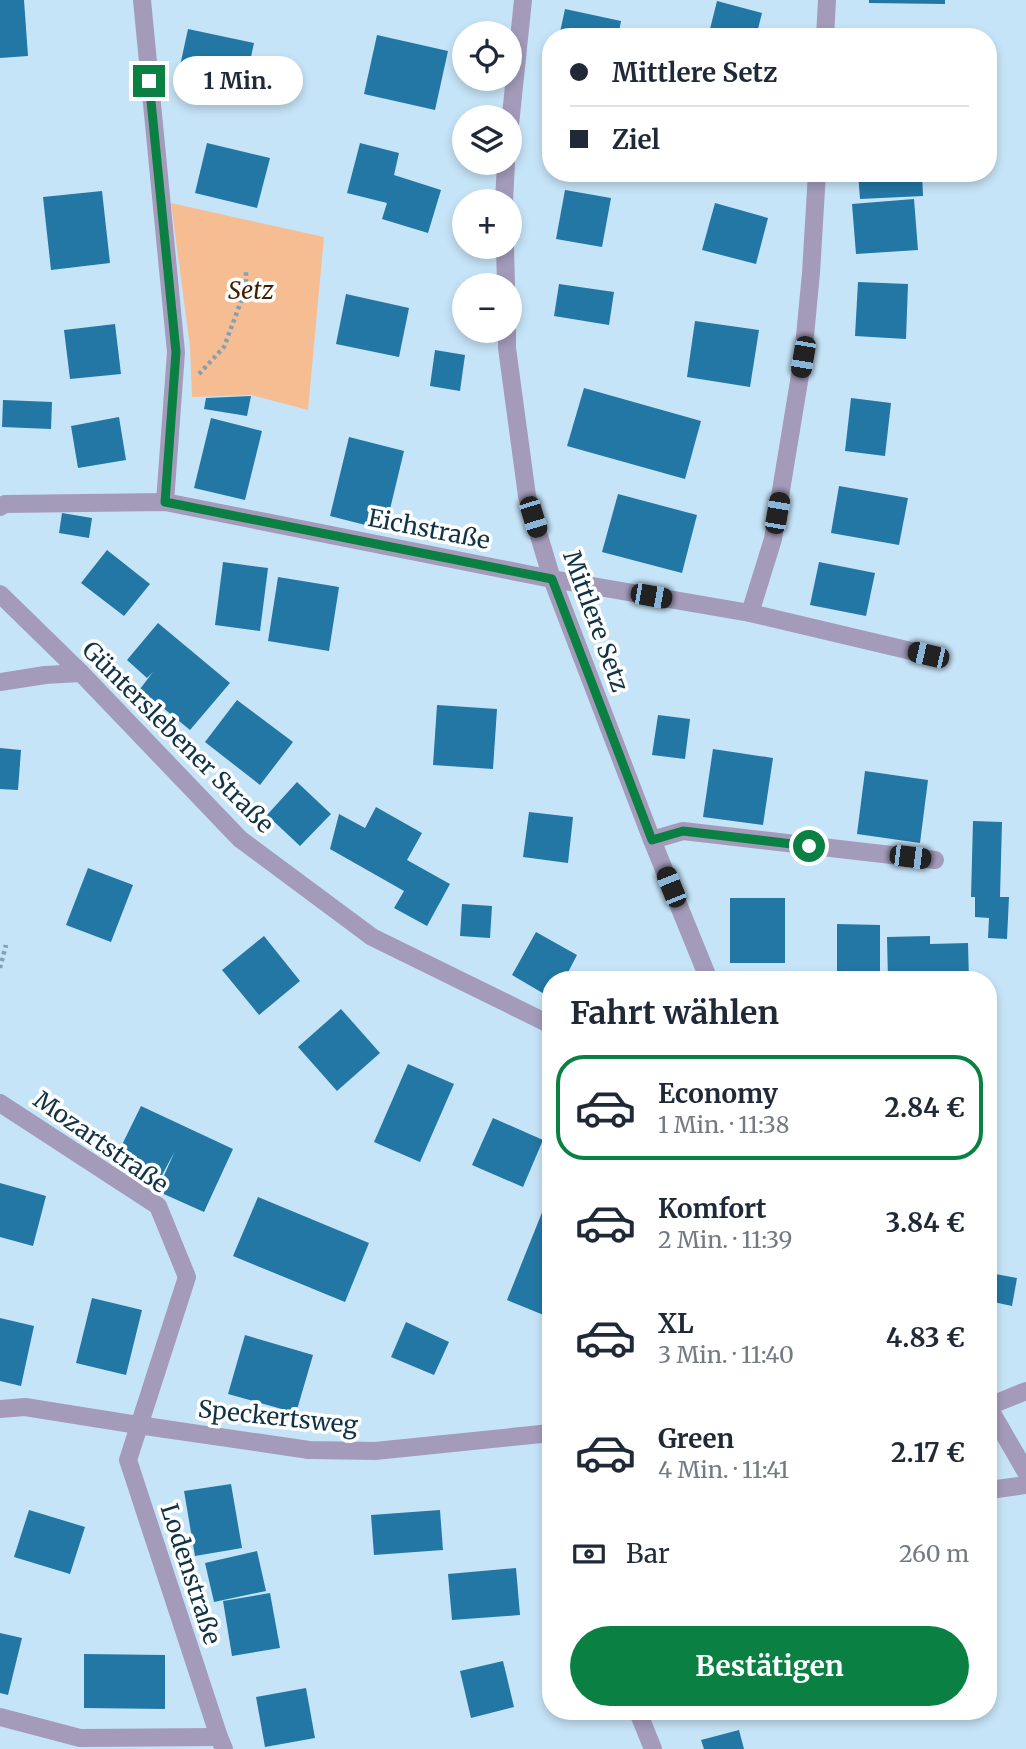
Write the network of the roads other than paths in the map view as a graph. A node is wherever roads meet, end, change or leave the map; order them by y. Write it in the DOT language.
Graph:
graph roads {
  1 [pos="142,0"];
  2 [pos="523,0"];
  3 [pos="827,0"];
  4 [pos="825,28"];
  5 [pos="512,105"];
  6 [pos="816,182"];
  7 [pos="507,343"];
  8 [pos="165,502"];
  9 [pos="0,507"];
  10 [pos="552,579"];
  11 [pos="0,594"];
  12 [pos="750,614"];
  13 [pos="928,655"];
  14 [pos="81,673"];
  15 [pos="0,682"];
  16 [pos="652,840"];
  17 [pos="935,860"];
  18 [pos="705,971"];
  19 [pos="542,1021"];
  20 [pos="0,1103"];
  21 [pos="1026,1391"];
  22 [pos="997,1404"];
  23 [pos="0,1409"];
  24 [pos="997,1421"];
  25 [pos="138,1425"];
  26 [pos="542,1438"];
  27 [pos="1026,1472"];
  28 [pos="1026,1485"];
  29 [pos="997,1489"];
  30 [pos="0,1717"];
  31 [pos="641,1720"];
  32 [pos="221,1743"];
  33 [pos="653,1749"];
  1 -- 8 [label="street"];
  2 -- 5 [label="street"];
  3 -- 4 [label="street"];
  6 -- 12 [label="street"];
  7 -- 10 [label="street, Mittlere Setz"];
  8 -- 9 [label="street, Eichstraße"];
  8 -- 10 [label="street, Eichstraße"];
  10 -- 12 [label="street, Eichstraße"];
  10 -- 16 [label="street, Mittlere Setz"];
  11 -- 14 [label="street, Günterslebener Straße"];
  12 -- 13 [label="street, Eichstraße"];
  14 -- 15 [label="street"];
  14 -- 19 [label="street, Günterslebener Straße"];
  16 -- 17 [label="street"];
  16 -- 18 [label="street, Mittlere Setz"];
  20 -- 25 [label="street, Mozartstraße"];
  21 -- 22 [label="street"];
  23 -- 25 [label="street, Speckertsweg"];
  24 -- 27 [label="street"];
  25 -- 26 [label="street, Speckertsweg"];
  25 -- 32 [label="street, Lodenstraße"];
  28 -- 29 [label="street"];
  30 -- 32 [label="street, Lodenstraße"];
  31 -- 33 [label="street"];
}
